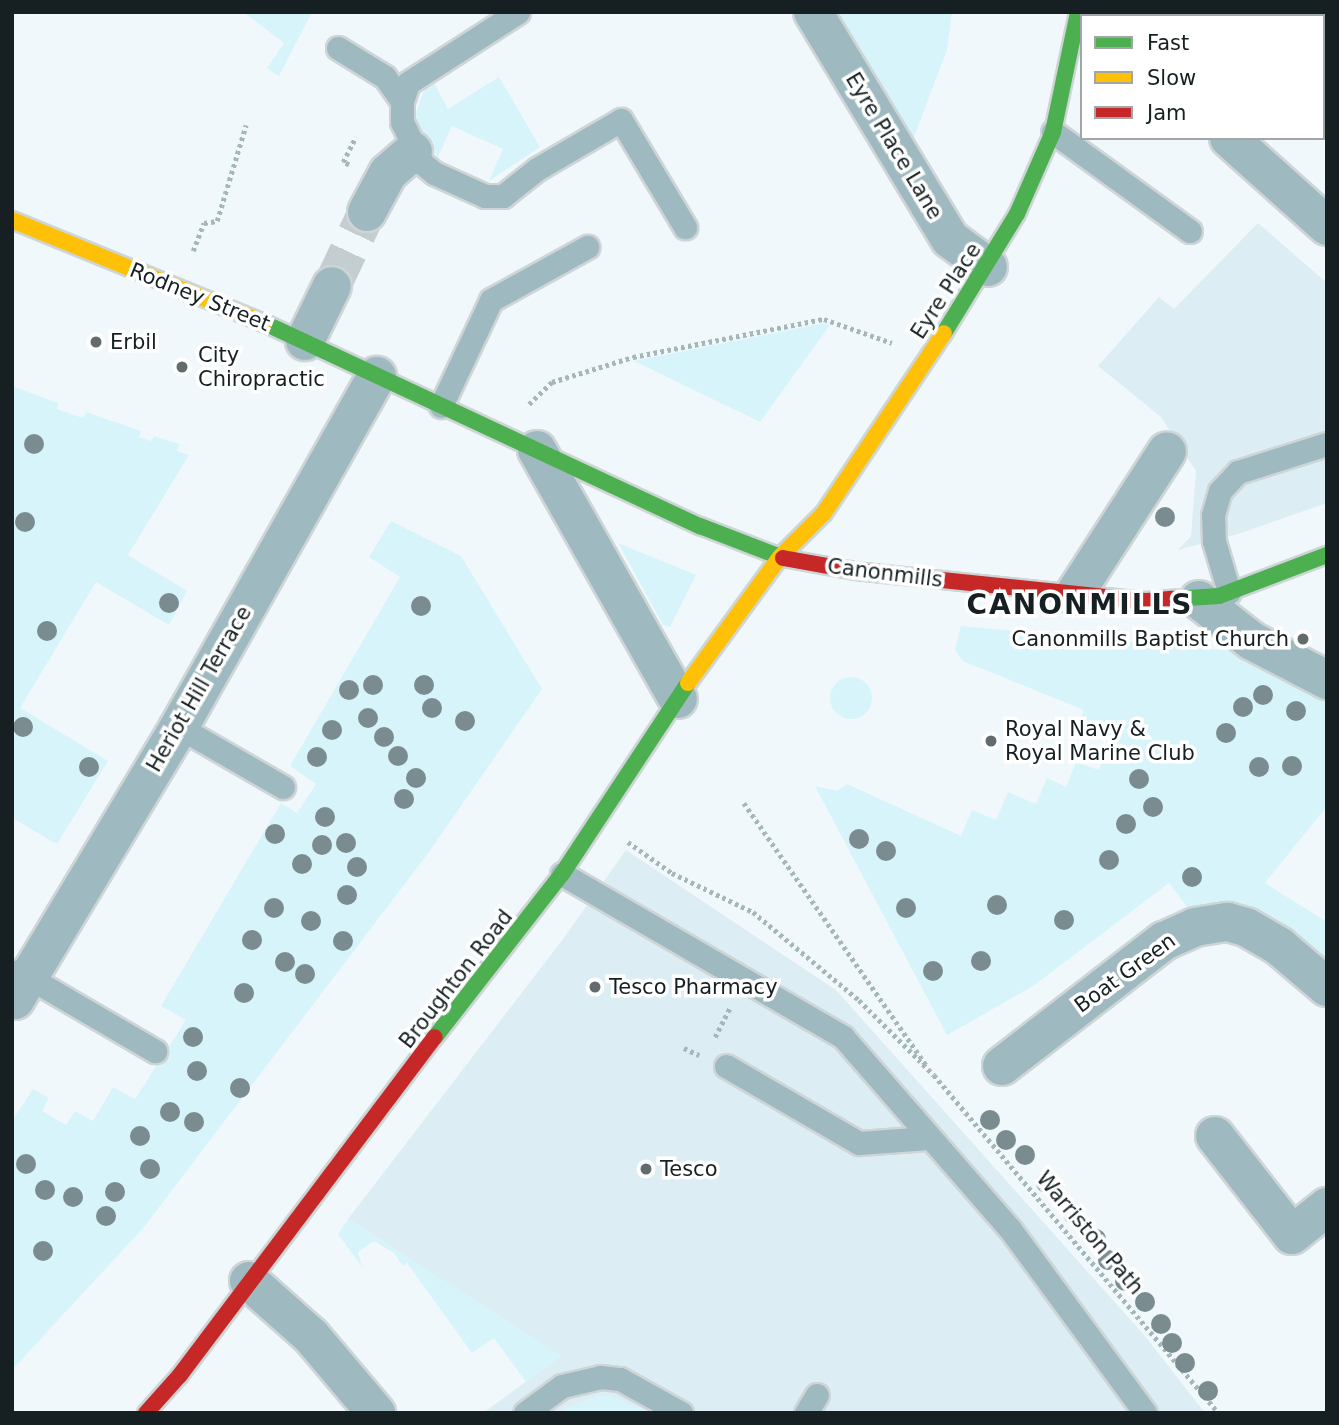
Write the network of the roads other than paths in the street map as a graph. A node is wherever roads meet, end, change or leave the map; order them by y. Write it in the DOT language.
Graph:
graph roads {
  1 [pos="518,12"];
  2 [pos="813,12"];
  3 [pos="1078,12"];
  4 [pos="338,48"];
  5 [pos="402,101"];
  6 [pos="1053,132"];
  7 [pos="1231,140"];
  8 [pos="413,151"];
  9 [pos="367,212"];
  10 [pos="12,220"];
  11 [pos="1327,226"];
  12 [pos="685,227"];
  13 [pos="1190,231"];
  14 [pos="587,247"];
  15 [pos="988,267"];
  16 [pos="332,286"];
  17 [pos="305,341"];
  18 [pos="377,376"];
  19 [pos="441,406"];
  20 [pos="1327,444"];
  21 [pos="537,450"];
  22 [pos="1167,451"];
  23 [pos="1327,555"];
  24 [pos="780,557"];
  25 [pos="1074,595"];
  26 [pos="1214,596"];
  27 [pos="1327,680"];
  28 [pos="678,699"];
  29 [pos="179,727"];
  30 [pos="284,787"];
  31 [pos="562,874"];
  32 [pos="18,981"];
  33 [pos="1327,987"];
  34 [pos="155,1051"];
  35 [pos="726,1066"];
  36 [pos="1002,1066"];
  37 [pos="1215,1136"];
  38 [pos="928,1138"];
  39 [pos="1327,1207"];
  40 [pos="249,1281"];
  41 [pos="146,1413"];
  42 [pos="376,1413"];
  43 [pos="525,1413"];
  44 [pos="681,1413"];
  45 [pos="1145,1413"];
  1 -- 5 [label="lane"];
  2 -- 15 [label="street, Eyre Place Lane"];
  3 -- 6 [label="main road, Eyre Place"];
  4 -- 5 [label="lane"];
  5 -- 8 [label="lane"];
  6 -- 13 [label="lane"];
  6 -- 15 [label="main road, Eyre Place"];
  7 -- 11 [label="street"];
  8 -- 9 [label="street"];
  8 -- 12 [label="lane"];
  10 -- 17 [label="main road, Rodney Street"];
  14 -- 19 [label="lane"];
  15 -- 24 [label="main road, Eyre Place"];
  16 -- 17 [label="street"];
  17 -- 18 [label="main road, Rodney Street"];
  18 -- 19 [label="main road, Rodney Street"];
  18 -- 29 [label="street, Heriot Hill Terrace"];
  19 -- 21 [label="main road, Rodney Street"];
  20 -- 26 [label="lane"];
  21 -- 24 [label="main road, Rodney Street"];
  21 -- 28 [label="street"];
  22 -- 25 [label="street"];
  23 -- 26 [label="main road, Canonmills"];
  24 -- 25 [label="main road, Canonmills"];
  24 -- 28 [label="main road, Broughton Road"];
  25 -- 26 [label="main road, Canonmills"];
  26 -- 27 [label="street"];
  28 -- 31 [label="main road, Broughton Road"];
  29 -- 30 [label="lane"];
  29 -- 32 [label="street, Heriot Hill Terrace"];
  31 -- 38 [label="lane"];
  31 -- 40 [label="main road, Broughton Road"];
  32 -- 34 [label="lane"];
  33 -- 36 [label="street, Boat Green"];
  35 -- 38 [label="lane"];
  37 -- 39 [label="street"];
  38 -- 45 [label="lane"];
  40 -- 41 [label="main road, Broughton Road"];
  40 -- 42 [label="street"];
  43 -- 44 [label="lane"];
}
